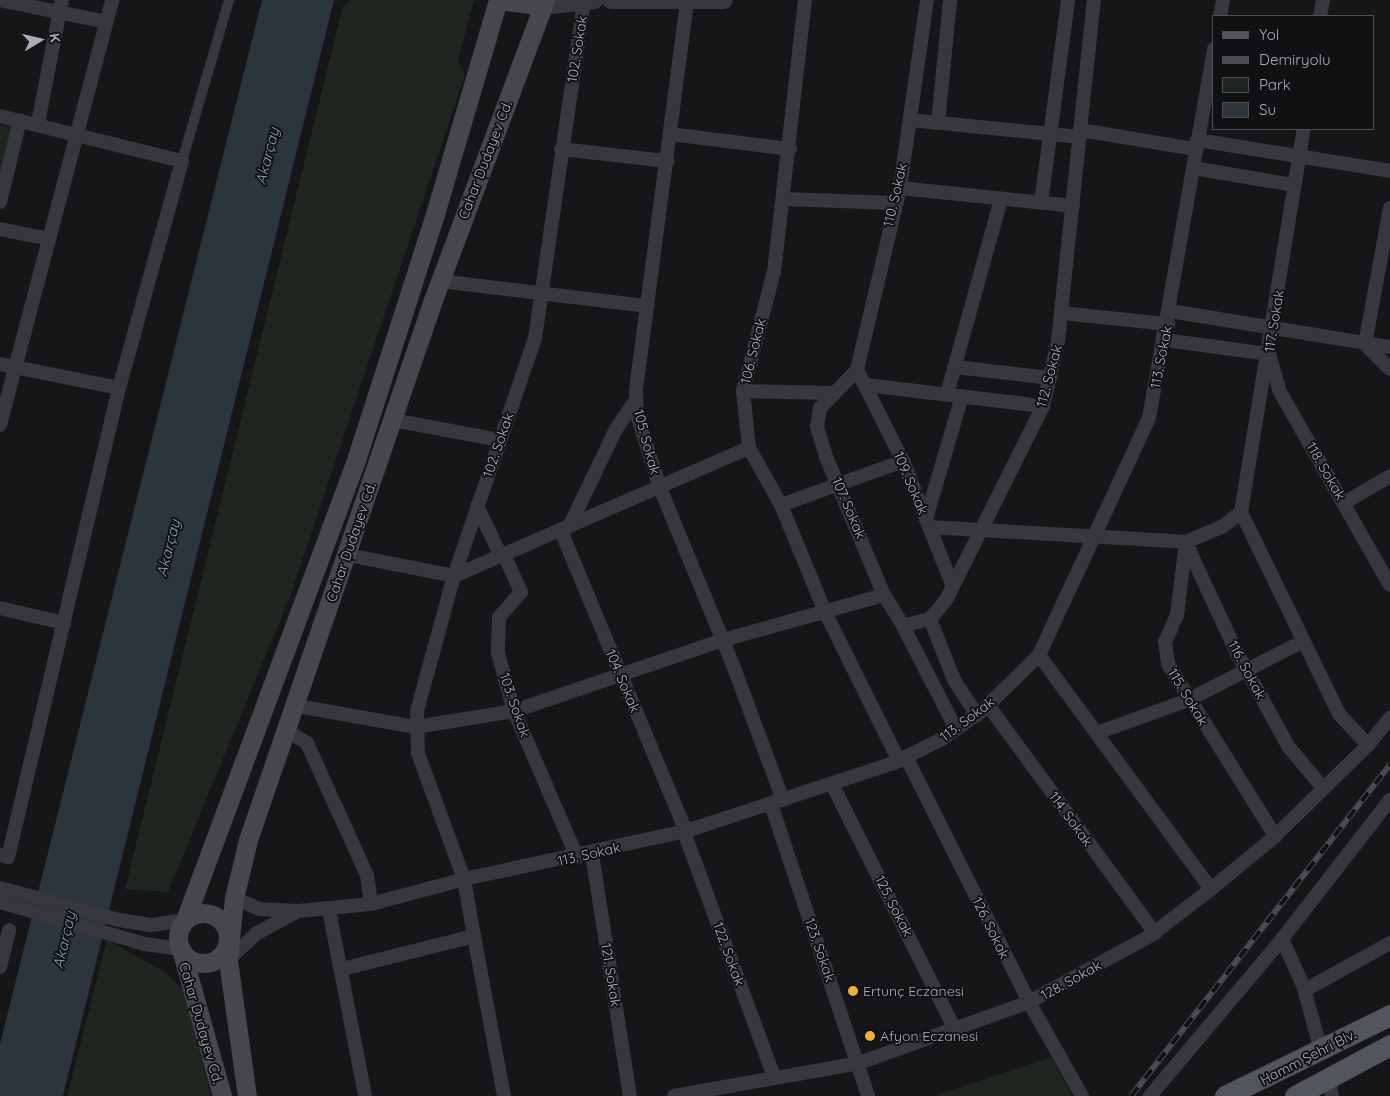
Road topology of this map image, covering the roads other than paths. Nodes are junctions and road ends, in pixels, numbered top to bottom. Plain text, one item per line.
1 (0, 0) edge
2 (112, 0) edge
3 (229, 0) edge
4 (498, 0) edge
5 (590, 0) edge
6 (611, 0) edge
7 (724, 0) edge
8 (805, 0) edge
9 (927, 0) edge
10 (950, 0) edge
11 (1068, 0) edge
12 (1094, 0) edge
13 (1223, 0) edge
14 (1323, 0) edge
15 (687, 2) junction
16 (544, 3) edge
17 (61, 6) edge
18 (1220, 15) edge
19 (1320, 15) edge
20 (106, 22) junction
21 (1212, 60) edge
22 (0, 116) edge
23 (20, 120) junction
24 (910, 120) junction
25 (38, 123) junction
26 (938, 123) junction
27 (1304, 130) edge
28 (78, 133) junction
29 (670, 134) junction
30 (1050, 134) junction
31 (1080, 134) junction
32 (1196, 144) junction
33 (790, 149) junction
34 (561, 150) junction
35 (1299, 157) junction
36 (182, 161) junction
37 (667, 161) junction
38 (1193, 168) junction
39 (1390, 171) edge
40 (1294, 184) junction
41 (900, 188) junction
42 (786, 199) junction
43 (1001, 199) junction
44 (0, 202) edge
45 (893, 203) junction
46 (1041, 203) junction
47 (1073, 206) junction
48 (1390, 208) edge
49 (0, 229) edge
50 (49, 239) junction
51 (440, 281) junction
52 (542, 296) junction
53 (647, 306) junction
54 (1061, 313) junction
55 (1169, 318) junction
56 (1274, 326) junction
57 (1165, 340) junction
58 (1365, 344) junction
59 (1390, 347) edge
60 (1269, 354) junction
61 (0, 364) edge
62 (14, 367) junction
63 (955, 367) junction
64 (1390, 368) edge
65 (857, 370) junction
66 (1050, 378) junction
67 (866, 385) junction
68 (119, 388) junction
69 (743, 391) junction
70 (831, 393) junction
71 (947, 394) junction
72 (962, 396) junction
73 (636, 399) junction
74 (1043, 406) junction
75 (393, 420) junction
76 (0, 425) edge
77 (500, 440) junction
78 (749, 448) junction
79 (903, 461) junction
80 (1390, 476) edge
81 (840, 485) junction
82 (660, 488) junction
83 (1344, 503) junction
84 (781, 505) junction
85 (477, 506) junction
86 (1241, 512) junction
87 (928, 523) junction
88 (565, 529) junction
89 (979, 530) junction
90 (1096, 540) junction
91 (1186, 542) junction
92 (348, 555) junction
93 (502, 555) junction
94 (454, 576) junction
95 (952, 584) junction
96 (1390, 585) edge
97 (884, 595) junction
98 (0, 608) edge
99 (825, 612) junction
100 (930, 619) junction
101 (64, 624) junction
102 (904, 626) junction
103 (723, 640) junction
104 (1304, 641) junction
105 (1039, 655) junction
106 (1247, 672) junction
107 (619, 674) junction
108 (1188, 700) junction
109 (292, 705) junction
110 (988, 705) junction
111 (514, 712) junction
112 (977, 715) junction
113 (1390, 718) edge
114 (416, 727) junction
115 (284, 729) junction
116 (956, 729) junction
117 (1097, 733) junction
118 (1368, 746) junction
119 (903, 759) junction
120 (832, 784) junction
121 (1323, 788) junction
122 (1390, 800) edge
123 (777, 802) junction
124 (685, 831) junction
125 (1275, 836) junction
126 (592, 854) junction
127 (0, 855) edge
128 (577, 858) junction
129 (464, 879) junction
130 (0, 888) edge
131 (1211, 889) junction
132 (234, 898) junction
133 (0, 902) edge
134 (371, 904) junction
135 (329, 910) junction
136 (298, 911) junction
137 (185, 920) junction
138 (9, 930) dead end
139 (1154, 933) junction
140 (474, 936) junction
141 (1282, 939) junction
142 (228, 940) junction
143 (1390, 943) edge
144 (181, 949) junction
145 (228, 960) junction
146 (0, 967) edge
147 (342, 969) junction
148 (1305, 990) junction
149 (1028, 1002) junction
150 (1390, 1015) edge
151 (955, 1030) junction
152 (1390, 1045) edge
153 (1320, 1051) junction
154 (859, 1063) junction
155 (774, 1077) junction
156 (1331, 1087) edge
157 (222, 1096) edge
158 (247, 1096) edge
159 (365, 1096) edge
160 (504, 1096) edge
161 (630, 1096) edge
162 (674, 1096) edge
163 (868, 1096) edge
164 (1082, 1096) edge
165 (1150, 1096) edge
166 (1225, 1096) edge
167 (1295, 1096) edge

1 - 17 street
2 - 20 street
3 - 36 street
4 - 16 main road
4 - 137 main road, Cahar Dudayev Cd.
5 - 16 street
5 - 34 street, 102. Sokak
6 - 15 street
7 - 15 street
8 - 33 street, 106. Sokak
9 - 24 street, 110. Sokak
10 - 26 street
11 - 30 street
12 - 31 street, 112. Sokak
13 - 18 street
14 - 19 street
15 - 29 street, 105. Sokak
16 - 51 main road, Cahar Dudayev Cd.
17 - 20 street
17 - 25 street
20 - 28 street
21 - 32 street, 113. Sokak
22 - 23 street
23 - 25 street
23 - 44 street
24 - 26 street
24 - 41 street, 110. Sokak
25 - 28 street
26 - 30 street
27 - 35 street, 117. Sokak
28 - 36 street
28 - 50 street
29 - 33 street
29 - 37 street, 105. Sokak
30 - 31 street
30 - 46 street
31 - 32 street
31 - 47 street, 112. Sokak
32 - 35 street
32 - 38 street, 113. Sokak
33 - 42 street, 106. Sokak
34 - 37 street
34 - 52 street, 102. Sokak
35 - 39 street
35 - 40 street, 117. Sokak
36 - 68 street
37 - 53 street, 105. Sokak
38 - 40 street
38 - 55 street, 113. Sokak
40 - 56 street, 117. Sokak
41 - 43 street
41 - 45 street, 110. Sokak
42 - 45 street
42 - 69 street, 106. Sokak
43 - 46 street
43 - 63 street
45 - 65 street, 110. Sokak
46 - 47 street
47 - 54 street, 112. Sokak
48 - 58 street
49 - 50 street
50 - 62 street
51 - 52 street
51 - 75 main road, Cahar Dudayev Cd.
52 - 53 street
52 - 77 street, 102. Sokak
53 - 73 street, 105. Sokak
54 - 55 street
54 - 66 street, 112. Sokak
55 - 56 street
55 - 57 street, 113. Sokak
56 - 58 street
56 - 60 street, 117. Sokak
57 - 60 street
57 - 90 street, 113. Sokak
58 - 59 street
58 - 64 street
60 - 83 street, 118. Sokak
60 - 86 street, 117. Sokak
61 - 62 street
62 - 68 street
62 - 76 street
63 - 66 street
63 - 71 street
65 - 67 street
65 - 70 street, 107. Sokak
66 - 74 street, 112. Sokak
67 - 71 street
67 - 79 street, 109. Sokak
68 - 101 street
69 - 70 street
69 - 78 street, 106. Sokak
70 - 81 street, 107. Sokak
71 - 72 street
72 - 74 street
72 - 87 street
73 - 82 street, 105. Sokak
73 - 88 street
74 - 89 street, 112. Sokak
75 - 77 street
75 - 92 main road, Cahar Dudayev Cd.
77 - 85 street, 102. Sokak
78 - 82 street
78 - 84 street, 106. Sokak
79 - 81 street
79 - 87 street, 109. Sokak
80 - 83 street
81 - 84 street
81 - 97 street, 107. Sokak
82 - 88 street
82 - 103 street, 105. Sokak
83 - 96 street, 118. Sokak
84 - 99 street, 106. Sokak
85 - 93 street
85 - 94 street, 102. Sokak
86 - 91 street
86 - 104 street
87 - 89 street
87 - 95 street, 109. Sokak
88 - 93 street
88 - 107 street, 104. Sokak
89 - 90 street
89 - 95 street, 112. Sokak
90 - 91 street
90 - 105 street, 113. Sokak
91 - 106 street, 116. Sokak
91 - 108 street, 115. Sokak
92 - 94 street
92 - 109 main road, Cahar Dudayev Cd.
93 - 94 street
93 - 111 street, 103. Sokak
94 - 114 street, 102. Sokak
95 - 100 street, 112. Sokak
97 - 99 street
97 - 102 street, 107. Sokak
98 - 101 street
99 - 103 street
99 - 119 street, 106. Sokak
100 - 102 street
100 - 112 street
101 - 127 street
102 - 116 street, 107. Sokak
103 - 107 street
103 - 123 street, 105. Sokak
104 - 106 street
104 - 118 street
105 - 110 street, 113. Sokak
105 - 117 street
106 - 108 street
106 - 121 street, 116. Sokak
107 - 111 street
107 - 124 street, 104. Sokak
108 - 117 street
108 - 125 street, 115. Sokak
109 - 114 street
109 - 115 main road, Cahar Dudayev Cd.
110 - 112 street, 113. Sokak
110 - 139 street, 114. Sokak
111 - 114 street
111 - 128 street, 103. Sokak
112 - 116 street, 113. Sokak
113 - 118 street, 128. Sokak
114 - 129 street, 102. Sokak
115 - 132 main road, Cahar Dudayev Cd.
115 - 134 street
116 - 119 street, 113. Sokak
117 - 131 street
118 - 121 street, 128. Sokak
119 - 120 street, 113. Sokak
119 - 149 street, 126. Sokak
120 - 123 street, 113. Sokak
120 - 151 street, 125. Sokak
121 - 125 street, 128. Sokak
122 - 141 street
123 - 124 street, 113. Sokak
123 - 154 street, 123. Sokak
124 - 126 street, 113. Sokak
124 - 155 street, 122. Sokak
125 - 131 street, 128. Sokak
126 - 128 street, 113. Sokak
126 - 161 street, 121. Sokak
128 - 129 street, 113. Sokak
129 - 134 street, 113. Sokak
129 - 140 street, 102. Sokak
130 - 137 street
131 - 139 street, 128. Sokak
132 - 136 street, 113. Sokak
132 - 142 main road, Cahar Dudayev Cd.
133 - 144 street
134 - 135 street, 113. Sokak
135 - 136 street, 113. Sokak
135 - 147 street
136 - 145 street, 113. Sokak
137 - 142 main road
137 - 144 main road
138 - 146 street
139 - 149 street, 128. Sokak
140 - 147 street
140 - 160 street, 102. Sokak
141 - 148 street
141 - 165 street
142 - 144 main road
142 - 145 main road, Cahar Dudayev Cd.
143 - 148 street
144 - 157 main road, Cahar Dudayev Cd.
145 - 158 main road, Cahar Dudayev Cd.
147 - 159 street
148 - 153 street
149 - 151 street, 128. Sokak
149 - 164 street, 126. Sokak
150 - 153 main road, Hamm Şehri Blv.
151 - 154 street, 128. Sokak
152 - 156 main road, Hamm Şehri Blv.
153 - 166 main road, Hamm Şehri Blv.
154 - 155 street, 128. Sokak
154 - 163 street, 123. Sokak
155 - 162 street, 128. Sokak
156 - 167 main road, Hamm Şehri Blv.

